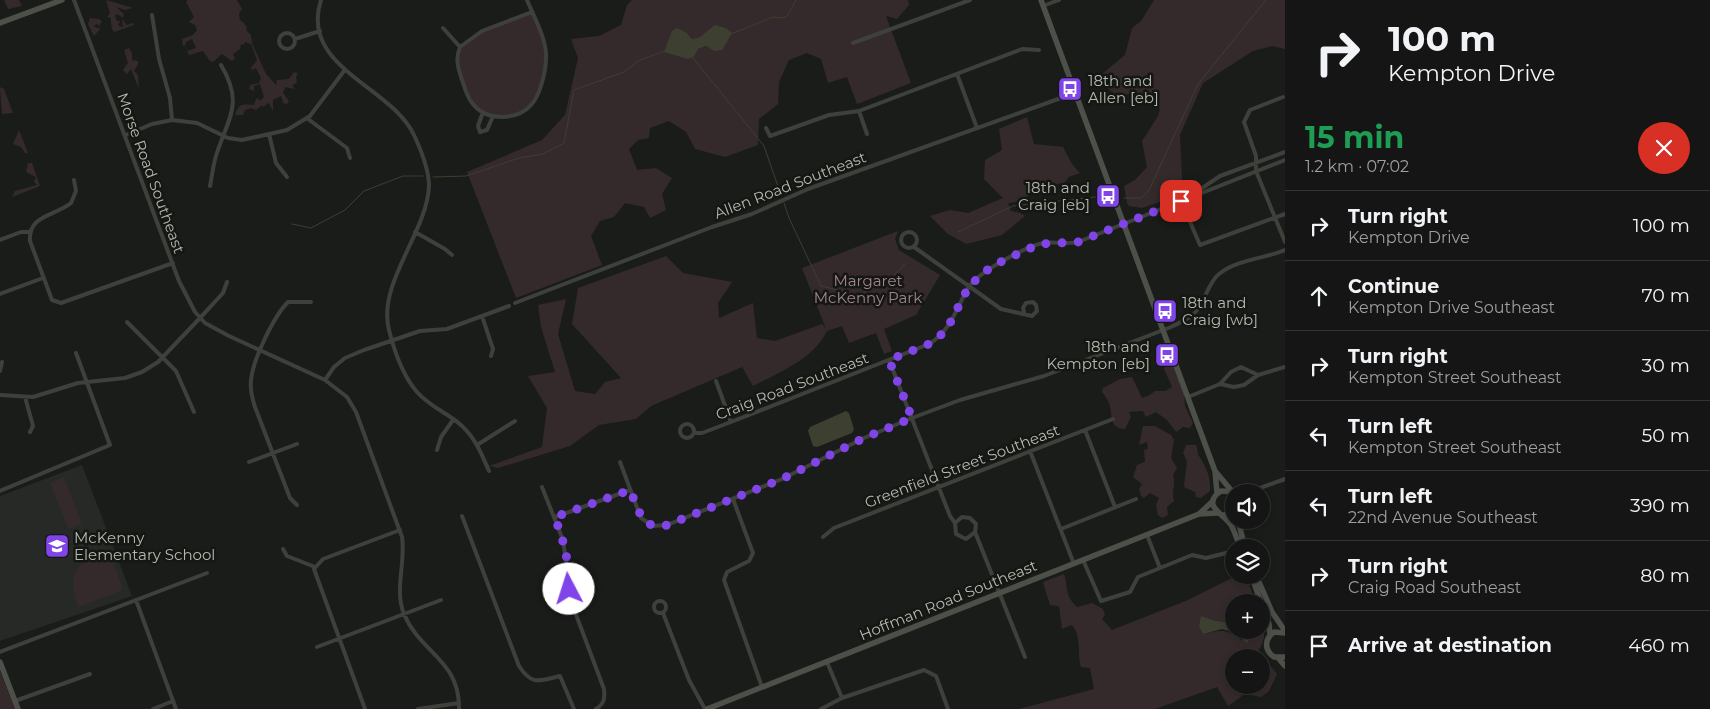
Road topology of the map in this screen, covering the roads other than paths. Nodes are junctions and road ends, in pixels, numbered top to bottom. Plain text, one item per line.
1 (62, 0) edge
2 (74, 0) edge
3 (321, 0) edge
4 (527, 0) edge
5 (970, 0) edge
6 (1058, 0) edge
7 (1042, 3) edge
8 (532, 12) junction
9 (152, 15) dead end
10 (0, 23) edge
11 (443, 28) dead end
12 (320, 31) junction
13 (295, 39) junction
14 (853, 43) dead end
15 (460, 47) junction
16 (1039, 50) dead end
17 (221, 65) dead end
18 (344, 70) junction
19 (958, 74) junction
20 (1075, 93) junction
21 (1284, 97) dead end
22 (858, 111) junction
23 (482, 112) junction
24 (493, 116) junction
25 (308, 119) junction
26 (172, 120) junction
27 (766, 128) dead end
28 (977, 128) junction
29 (269, 134) junction
30 (867, 134) dead end
31 (126, 135) junction
32 (224, 136) junction
33 (1285, 152) edge
34 (350, 158) dead end
35 (1285, 160) edge
36 (1257, 163) junction
37 (1256, 171) junction
38 (287, 177) dead end
39 (74, 180) dead end
40 (210, 186) dead end
41 (1187, 198) junction
42 (1181, 201) junction
43 (1285, 214) edge
44 (1274, 218) junction
45 (1124, 224) junction
46 (30, 232) junction
47 (415, 232) junction
48 (0, 240) edge
49 (1285, 242) edge
50 (914, 247) junction
51 (1285, 250) edge
52 (452, 256) dead end
53 (173, 263) junction
54 (43, 278) junction
55 (227, 282) dead end
56 (969, 286) junction
57 (0, 294) edge
58 (311, 302) dead end
59 (515, 304) dead end
60 (509, 306) dead end
61 (1024, 312) dead end
62 (482, 316) junction
63 (200, 318) junction
64 (128, 322) dead end
65 (1163, 329) junction
66 (392, 340) junction
67 (261, 350) junction
68 (76, 353) dead end
69 (164, 356) junction
70 (491, 356) dead end
71 (889, 360) junction
72 (2, 362) dead end
73 (1285, 367) edge
74 (0, 371) edge
75 (1258, 375) junction
76 (325, 380) junction
77 (716, 381) dead end
78 (86, 382) junction
79 (1220, 384) junction
80 (0, 395) edge
81 (25, 397) junction
82 (1188, 397) junction
83 (194, 412) dead end
84 (912, 418) junction
85 (1112, 419) dead end
86 (453, 420) junction
87 (515, 421) dead end
88 (731, 422) junction
89 (1085, 430) junction
90 (30, 432) dead end
91 (694, 433) dead end
92 (297, 444) dead end
93 (477, 445) junction
94 (437, 450) dead end
95 (1030, 452) junction
96 (273, 454) junction
97 (249, 462) dead end
98 (620, 462) dead end
99 (489, 471) dead end
100 (1215, 471) junction
101 (1285, 479) edge
102 (1226, 484) edge
103 (1270, 485) edge
104 (542, 487) dead end
105 (939, 488) junction
106 (630, 490) junction
107 (1225, 490) edge
108 (0, 491) edge
109 (1217, 493) junction
110 (733, 499) junction
111 (1136, 499) dead end
112 (1213, 501) junction
113 (297, 505) dead end
114 (1115, 507) junction
115 (1200, 514) junction
116 (1220, 514) junction
117 (1225, 514) edge
118 (462, 516) dead end
119 (555, 517) junction
120 (955, 523) junction
121 (1061, 529) junction
122 (400, 530) junction
123 (975, 532) junction
124 (1147, 535) junction
125 (824, 537) dead end
126 (1237, 539) edge
127 (283, 549) dead end
128 (1225, 553) edge
129 (1083, 560) junction
130 (1074, 564) junction
131 (315, 566) junction
132 (1160, 568) junction
133 (207, 573) dead end
134 (1260, 584) edge
135 (1000, 592) junction
136 (136, 600) junction
137 (441, 600) dead end
138 (404, 613) junction
139 (663, 614) dead end
140 (1285, 632) edge
141 (1270, 635) edge
142 (338, 639) junction
143 (1268, 639) edge
144 (317, 647) dead end
145 (0, 652) edge
146 (1025, 657) dead end
147 (1282, 658) edge
148 (0, 662) edge
149 (827, 662) junction
150 (1285, 666) edge
151 (90, 674) dead end
152 (762, 687) junction
153 (842, 698) junction
154 (15, 701) junction
155 (174, 702) junction
156 (459, 703) junction
157 (18, 709) edge
158 (153, 709) edge
159 (176, 709) edge
160 (365, 709) edge
161 (418, 709) edge
162 (459, 709) edge
163 (574, 709) edge
164 (596, 709) edge
165 (706, 709) edge
166 (821, 709) edge
167 (948, 709) edge

1 - 10 street
2 - 31 street, Morse Road Southeast
3 - 12 street
4 - 8 street
5 - 14 street
6 - 7 street
7 - 20 street
8 - 15 street
8 - 24 street
9 - 26 street
11 - 15 street
12 - 13 street
12 - 18 street
13 - 13 street
15 - 23 street
16 - 19 street
17 - 32 street
18 - 25 street
18 - 47 street
19 - 22 street
19 - 28 street
20 - 28 street, Allen Road Southeast
20 - 45 street
21 - 36 street
22 - 27 street
22 - 30 street
23 - 24 street
23 - 24 street
25 - 29 street
25 - 34 street
26 - 31 street
26 - 32 street
28 - 59 street, Allen Road Southeast
29 - 32 street
29 - 38 street
31 - 53 street, Morse Road Southeast
32 - 40 street
33 - 36 street
35 - 37 street, Craig Road Southeast
36 - 37 street
36 - 41 street
37 - 41 street, Craig Road Southeast
37 - 44 street
39 - 46 street
41 - 42 street, Craig Road Southeast
42 - 44 street
42 - 45 street, Craig Road Southeast
43 - 44 street
44 - 49 street
45 - 56 street, Craig Road Southeast
45 - 65 street
46 - 48 street
46 - 54 street
47 - 52 street
47 - 66 street
50 - 50 street
50 - 56 street
51 - 65 street
53 - 54 street, Morse Road Southeast
53 - 63 street
54 - 57 street
55 - 63 street
56 - 61 street
56 - 71 street, Craig Road Southeast
58 - 67 street
60 - 62 street
62 - 66 street
62 - 70 street
63 - 67 street
63 - 69 street
64 - 69 street
65 - 82 street
65 - 84 street
66 - 76 street
66 - 86 street
67 - 76 street
67 - 96 street
68 - 78 street
69 - 78 street
69 - 83 street
71 - 84 street
71 - 88 street, Craig Road Southeast
72 - 74 street
73 - 75 street
75 - 79 street
75 - 79 street
76 - 122 street
77 - 88 street
78 - 81 street
78 - 108 street
79 - 82 street
80 - 81 street
81 - 90 street
82 - 100 street
84 - 105 street
84 - 110 street
85 - 89 street, Greenfield Street Southeast
86 - 93 street
86 - 94 street
87 - 93 street
88 - 91 street, Craig Road Southeast
89 - 95 street, Greenfield Street Southeast
89 - 114 street
92 - 96 street
93 - 99 street
95 - 105 street, Greenfield Street Southeast
95 - 121 street
96 - 97 street
96 - 113 street
98 - 106 street
100 - 102 street
100 - 109 street
101 - 103 street
104 - 119 street
105 - 120 street
105 - 125 street, Greenfield Street Southeast
106 - 110 street
106 - 119 street
107 - 109 street
109 - 112 street, Hoffman Road Southeast
110 - 152 street
111 - 114 street
112 - 115 street, Hoffman Road Southeast
112 - 116 street
114 - 121 street
115 - 116 street, Hoffman Road Southeast
115 - 124 street, Hoffman Road Southeast
116 - 117 street, Hoffman Road Southeast
116 - 126 street
118 - 163 street
119 - 164 street
120 - 123 street
120 - 123 street
121 - 130 street
122 - 131 street
122 - 138 street
123 - 135 street
124 - 129 street, Hoffman Road Southeast
124 - 132 street
127 - 131 street
128 - 132 street
129 - 130 street, Hoffman Road Southeast
129 - 132 street
130 - 135 street, Hoffman Road Southeast
131 - 142 street
133 - 136 street
134 - 140 street
135 - 146 street
135 - 149 street, Hoffman Road Southeast
136 - 145 street
136 - 155 street
137 - 138 street
138 - 142 street
138 - 156 street
139 - 165 street
140 - 141 street
142 - 144 street
142 - 160 street
143 - 147 street
147 - 150 street
148 - 154 street
149 - 152 street, Hoffman Road Southeast
149 - 153 street
151 - 154 street
152 - 165 street, Hoffman Road Southeast
153 - 166 street
153 - 167 street
154 - 157 street
155 - 158 street
155 - 159 street
156 - 161 street
156 - 162 street

